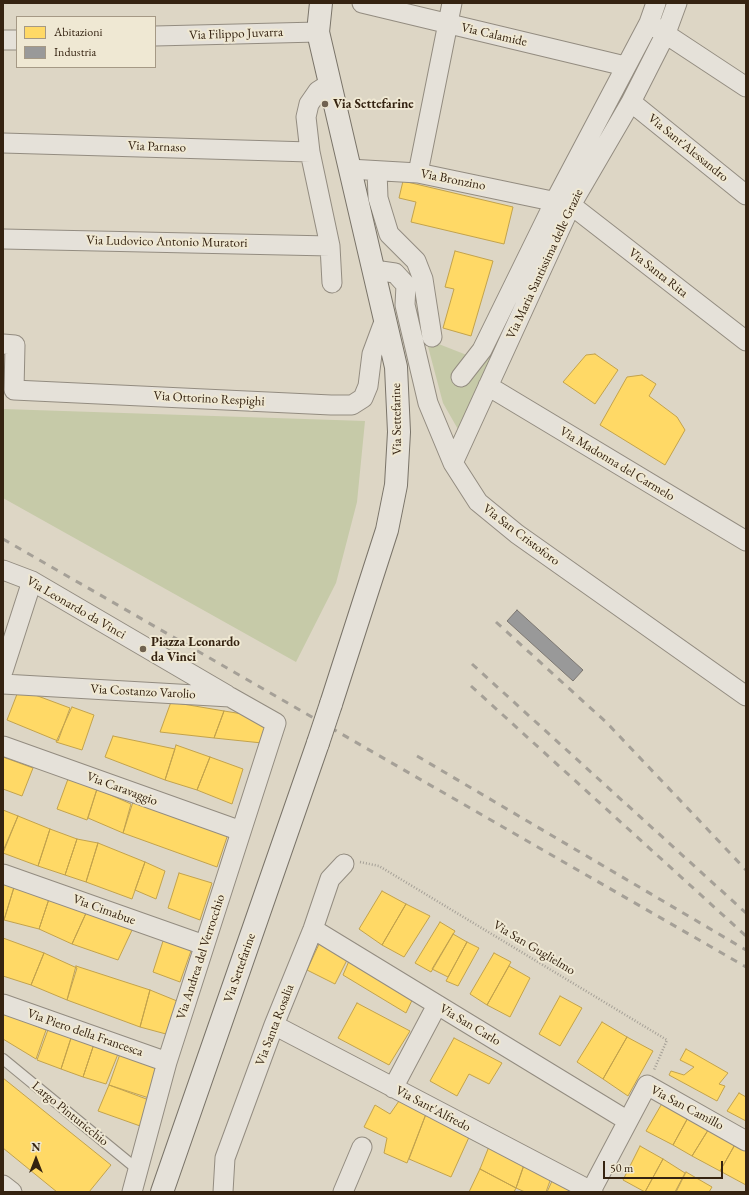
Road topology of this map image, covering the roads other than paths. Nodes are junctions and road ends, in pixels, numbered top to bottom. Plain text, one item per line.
1 (321, 3) edge
2 (362, 3) edge
3 (452, 3) edge
4 (656, 3) edge
5 (677, 3) edge
6 (649, 23) junction
7 (448, 24) junction
8 (318, 32) junction
9 (666, 34) junction
10 (156, 36) edge
11 (3, 40) edge
12 (16, 40) edge
13 (626, 66) junction
14 (329, 84) junction
15 (746, 87) edge
16 (631, 102) junction
17 (3, 143) edge
18 (310, 152) junction
19 (349, 170) junction
20 (377, 171) junction
21 (418, 173) junction
22 (746, 195) edge
23 (563, 203) junction
24 (3, 239) edge
25 (330, 246) junction
26 (374, 270) junction
27 (332, 283) dead end
28 (385, 318) junction
29 (432, 337) dead end
30 (746, 341) edge
31 (9, 344) edge
32 (461, 377) dead end
33 (488, 386) junction
34 (453, 463) junction
35 (746, 541) edge
36 (3, 570) edge
37 (32, 581) junction
38 (9, 631) edge
39 (3, 671) edge
40 (3, 684) edge
41 (746, 696) edge
42 (230, 697) junction
43 (276, 723) joint
44 (3, 746) edge
45 (241, 832) junction
46 (344, 864) road end
47 (3, 874) edge
48 (313, 929) junction
49 (204, 945) junction
50 (3, 1004) edge
51 (437, 1004) junction
52 (274, 1025) junction
53 (3, 1059) edge
54 (167, 1062) junction
55 (393, 1088) junction
56 (628, 1121) junction
57 (746, 1141) edge
58 (362, 1147) dead end
59 (137, 1169) junction
60 (3, 1185) edge
61 (592, 1191) edge
62 (12, 1192) edge
63 (132, 1192) edge
64 (162, 1192) edge
65 (223, 1192) edge
66 (343, 1192) edge

1 - 8 street, Via Settefarine
2 - 7 street, Via Calamide
3 - 7 street
4 - 6 street, Via Maria Santissima delle Grazie
5 - 9 street, Via Maria Santissima delle Grazie
6 - 9 street
6 - 13 street, Via Maria Santissima delle Grazie
7 - 13 street, Via Calamide
7 - 21 street
8 - 10 street, Via Filippo Juvarra
8 - 14 street, Via Settefarine
9 - 15 street
9 - 16 street, Via Maria Santissima delle Grazie
11 - 12 street
13 - 23 street, Via Maria Santissima delle Grazie
14 - 18 street
14 - 19 street, Via Settefarine
16 - 22 street, Via Sant'Alessandro
16 - 23 street, Via Maria Santissima delle Grazie
17 - 18 street, Via Parnaso
18 - 25 street
19 - 20 street, Via Bronzino
19 - 26 street, Via Settefarine
20 - 21 street, Via Bronzino
20 - 29 street
21 - 23 street, Via Bronzino
23 - 30 street, Via Santa Rita
23 - 32 street
23 - 33 street, Via Maria Santissima delle Grazie
24 - 25 street, Via Ludovico Antonio Muratori
25 - 27 street
26 - 28 street, Via Settefarine
26 - 34 street, Via San Cristoforo
28 - 31 street, Via Ottorino Respighi
28 - 64 street, Via Settefarine, bridge
33 - 34 street, Via Maria Santissima delle Grazie
33 - 35 street, Via Madonna del Carmelo
34 - 41 street, Via San Cristoforo
36 - 37 street, Via Leonardo da Vinci
37 - 38 street
37 - 42 street, Via Leonardo da Vinci
38 - 39 street
40 - 42 street, Via Costanzo Varolio
42 - 43 street, Via Costanzo Varolio
43 - 45 street, Via Andrea del Verrocchio
44 - 45 street, Via Caravaggio
45 - 49 street, Via Andrea del Verrocchio
46 - 48 street, Via Santa Rosalia
47 - 49 street, Via Cimabue
48 - 51 street, Via San Carlo
48 - 52 street, Via Santa Rosalia
49 - 54 street, Via Andrea del Verrocchio
50 - 54 street, Via Piero della Francesca
51 - 55 street
51 - 56 street, Via San Carlo
52 - 55 street, Via Sant'Alfredo
52 - 65 street, Via Santa Rosalia
53 - 59 lane, Largo Pinturicchio
54 - 59 street, Via Andrea del Verrocchio
55 - 61 street, Via Sant'Alfredo
56 - 57 street, Via San Camillo
56 - 61 street, Via San Camillo
58 - 66 street
59 - 63 street, Via Andrea del Verrocchio
60 - 62 street

